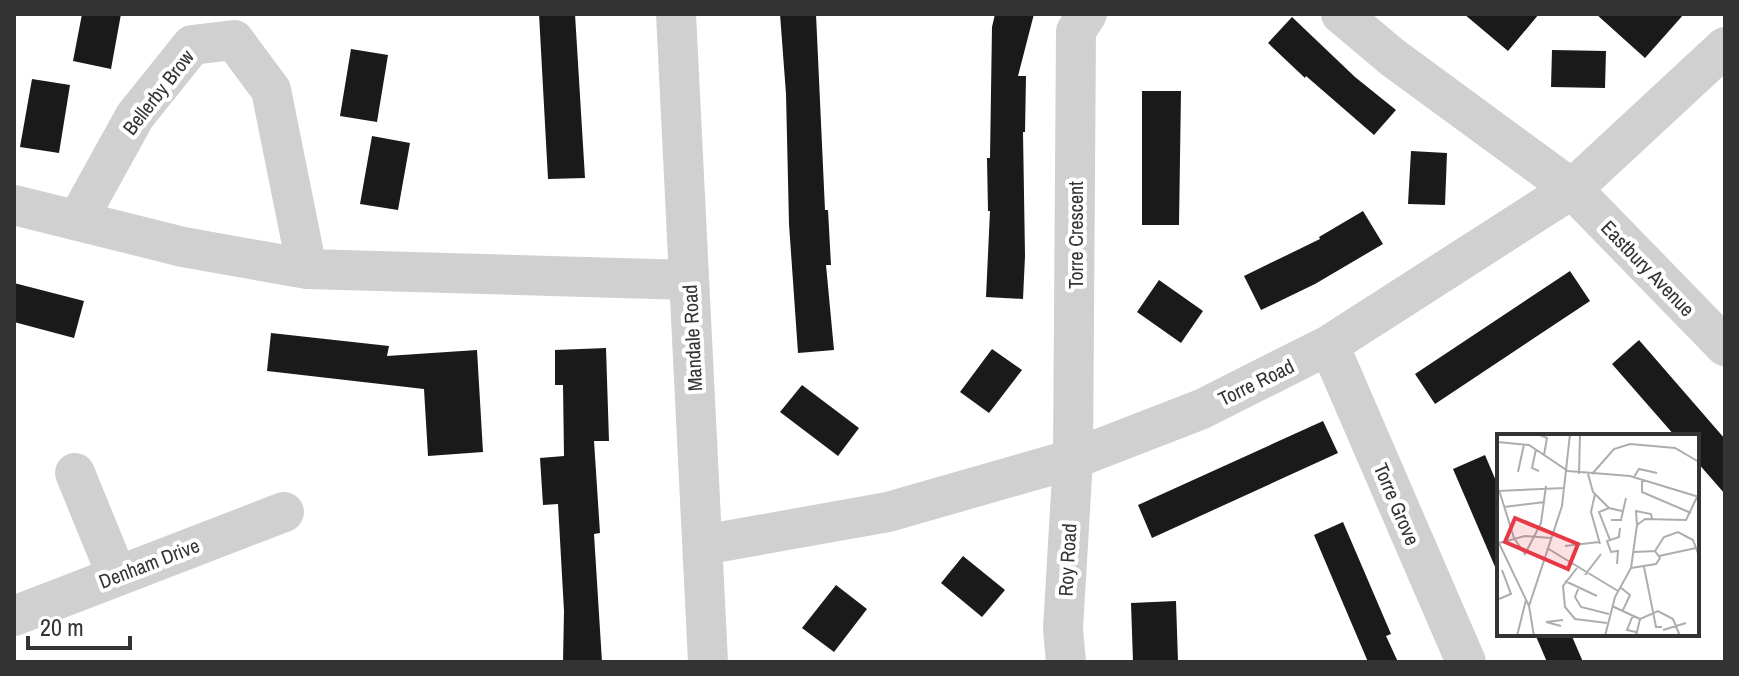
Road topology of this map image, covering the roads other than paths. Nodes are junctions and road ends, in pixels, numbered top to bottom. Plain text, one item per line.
1 (676, 14) edge
2 (1087, 14) edge
3 (1341, 14) edge
4 (1725, 47) edge
5 (1572, 189) junction
6 (14, 205) edge
7 (77, 221) junction
8 (307, 269) junction
9 (689, 280) junction
10 (1329, 345) junction
11 (1725, 346) edge
12 (1073, 459) junction
13 (75, 473) dead end
14 (284, 512) dead end
15 (703, 545) junction
16 (117, 576) junction
17 (14, 616) edge
18 (708, 662) edge
19 (1066, 662) edge
20 (1466, 662) edge

1 - 9 street, Mandale Road
2 - 12 street, Torre Crescent
3 - 5 street
4 - 5 street, Torre Road
5 - 10 street, Torre Road
5 - 11 street, Eastbury Avenue
6 - 7 street
7 - 8 street
7 - 8 street, Bellerby Brow
8 - 9 street
9 - 15 street, Mandale Road
10 - 12 street, Torre Road
10 - 20 street, Torre Grove
12 - 15 street, Torre Road
12 - 19 street, Roy Road
13 - 16 street
14 - 16 street, Denham Drive
15 - 18 street, Mandale Road
16 - 17 street, Denham Drive

